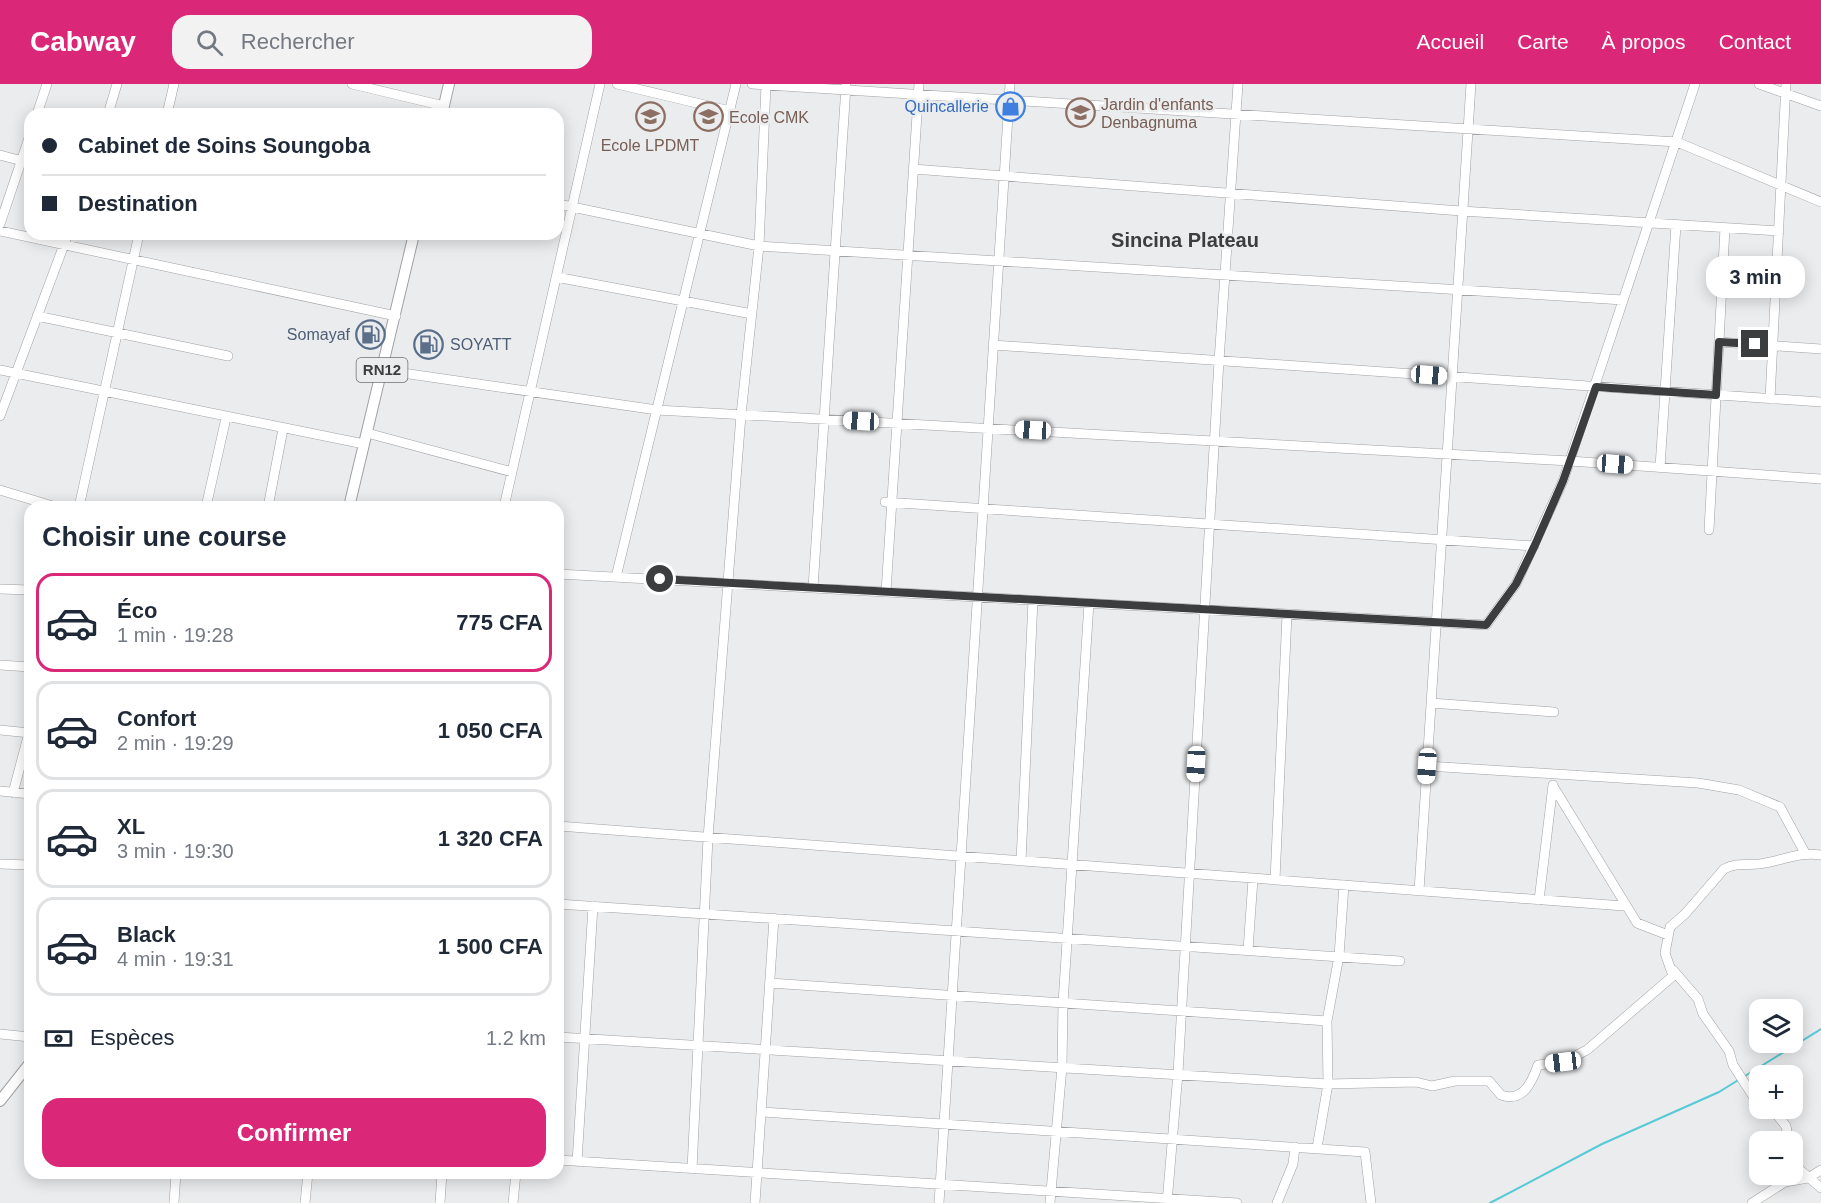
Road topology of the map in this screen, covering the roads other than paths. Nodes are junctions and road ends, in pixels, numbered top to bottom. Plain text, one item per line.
1 (47, 84) edge
2 (117, 84) edge
3 (174, 84) edge
4 (352, 84) edge
5 (449, 84) edge
6 (600, 84) edge
7 (617, 84) edge
8 (736, 84) edge
9 (752, 84) edge
10 (919, 84) edge
11 (1010, 84) edge
12 (1239, 84) edge
13 (1471, 84) edge
14 (1695, 84) edge
15 (1759, 84) edge
16 (1786, 84) edge
17 (766, 85) edge
18 (846, 87) edge
19 (918, 94) junction
20 (1786, 94) junction
21 (1009, 100) junction
22 (1821, 106) edge
23 (39, 108) edge
24 (110, 108) edge
25 (168, 108) edge
26 (436, 108) edge
27 (443, 108) edge
28 (730, 111) junction
29 (1237, 114) junction
30 (1468, 128) junction
31 (1677, 142) junction
32 (0, 156) edge
33 (24, 162) edge
34 (24, 167) edge
35 (914, 169) junction
36 (1004, 177) junction
37 (1781, 185) junction
38 (1233, 195) junction
39 (1821, 202) edge
40 (564, 205) edge
41 (572, 207) junction
42 (1461, 211) junction
43 (1647, 223) junction
44 (0, 224) edge
45 (1676, 225) junction
46 (1725, 228) junction
47 (0, 231) edge
48 (1779, 231) junction
49 (700, 234) junction
50 (24, 237) edge
51 (38, 240) edge
52 (66, 240) edge
53 (138, 240) edge
54 (413, 240) edge
55 (63, 246) junction
56 (759, 246) junction
57 (835, 251) junction
58 (908, 255) junction
59 (133, 261) junction
60 (998, 261) junction
61 (1226, 275) junction
62 (556, 277) junction
63 (1458, 290) junction
64 (1623, 300) junction
65 (683, 301) junction
66 (752, 314) junction
67 (37, 316) junction
68 (396, 316) junction
69 (117, 333) junction
70 (1719, 342) junction
71 (993, 345) junction
72 (1773, 345) junction
73 (1821, 349) edge
74 (228, 356) dead end
75 (1219, 361) junction
76 (0, 370) edge
77 (382, 370) junction
78 (16, 374) junction
79 (1452, 377) junction
80 (1596, 387) junction
81 (530, 392) junction
82 (1665, 392) junction
83 (104, 393) junction
84 (1716, 395) junction
85 (1770, 399) junction
86 (1821, 402) edge
87 (657, 410) junction
88 (741, 415) junction
89 (0, 416) edge
90 (226, 418) junction
91 (824, 419) junction
92 (897, 423) junction
93 (987, 428) junction
94 (283, 429) junction
95 (365, 439) junction
96 (1215, 440) junction
97 (1448, 454) junction
98 (1570, 461) junction
99 (1659, 467) junction
100 (1712, 471) junction
101 (512, 472) junction
102 (1821, 479) edge
103 (0, 490) edge
104 (36, 501) edge
105 (80, 501) edge
106 (207, 501) edge
107 (272, 501) edge
108 (350, 501) edge
109 (505, 501) edge
110 (889, 502) junction
111 (982, 509) junction
112 (1210, 525) junction
113 (1709, 530) dead end
114 (1442, 540) junction
115 (1534, 546) junction
116 (564, 574) edge
117 (616, 577) junction
118 (728, 583) junction
119 (813, 588) junction
120 (0, 589) edge
121 (24, 590) edge
122 (886, 592) junction
123 (976, 597) junction
124 (1033, 600) junction
125 (1089, 603) junction
126 (1204, 610) junction
127 (1287, 614) junction
128 (1437, 622) junction
129 (0, 665) edge
130 (24, 667) edge
131 (1431, 703) junction
132 (1554, 712) dead end
133 (0, 730) edge
134 (24, 731) edge
135 (24, 754) edge
136 (1427, 766) junction
137 (1555, 774) junction
138 (1553, 786) junction
139 (0, 791) edge
140 (14, 793) junction
141 (24, 794) edge
142 (564, 826) edge
143 (708, 838) junction
144 (1805, 853) junction
145 (1821, 855) edge
146 (960, 856) junction
147 (1021, 861) junction
148 (0, 864) edge
149 (1073, 865) junction
150 (24, 866) edge
151 (1190, 874) junction
152 (1253, 879) junction
153 (1275, 880) junction
154 (1344, 885) junction
155 (1419, 891) junction
156 (1539, 900) junction
157 (564, 904) edge
158 (593, 906) junction
159 (1624, 906) junction
160 (705, 914) junction
161 (774, 918) junction
162 (956, 931) junction
163 (1668, 935) junction
164 (1068, 938) junction
165 (1186, 946) junction
166 (1248, 950) junction
167 (1339, 956) junction
168 (1400, 961) dead end
169 (1673, 970) junction
170 (770, 983) junction
171 (952, 996) junction
172 (1064, 1003) junction
173 (1182, 1010) junction
174 (1327, 1021) junction
175 (0, 1034) edge
176 (24, 1036) edge
177 (564, 1037) edge
178 (585, 1038) junction
179 (698, 1045) junction
180 (765, 1049) junction
181 (948, 1060) junction
182 (1062, 1067) junction
183 (24, 1071) edge
184 (1178, 1073) junction
185 (1328, 1084) junction
186 (1749, 1089) edge
187 (0, 1101) edge
188 (762, 1112) junction
189 (944, 1124) junction
190 (1054, 1131) junction
191 (1172, 1139) junction
192 (1295, 1147) junction
193 (1317, 1149) junction
194 (564, 1161) edge
195 (577, 1162) junction
196 (692, 1169) junction
197 (1821, 1170) edge
198 (1803, 1172) edge
199 (757, 1173) junction
200 (1808, 1178) junction
201 (176, 1179) edge
202 (307, 1179) edge
203 (442, 1179) edge
204 (515, 1179) edge
205 (940, 1186) junction
206 (1821, 1188) edge
207 (1050, 1192) junction
208 (1167, 1201) edge
209 (174, 1203) edge
210 (305, 1203) edge
211 (440, 1203) edge
212 (513, 1203) edge
213 (755, 1203) edge
214 (939, 1203) edge
215 (1050, 1203) edge
216 (1237, 1203) edge
217 (1277, 1203) edge
218 (1371, 1203) edge
219 (1752, 1203) edge

1 - 23 street
2 - 24 street
3 - 25 street
4 - 26 street
5 - 27 main road
6 - 41 street
7 - 28 street
8 - 28 street
9 - 17 street
10 - 19 street
11 - 21 street
12 - 29 street
13 - 30 street
14 - 31 street
15 - 20 street
16 - 20 street
17 - 18 street
17 - 56 street
18 - 19 street
18 - 57 street
19 - 21 street
19 - 35 street
20 - 22 street
20 - 37 street
21 - 29 street
21 - 36 street
28 - 49 street
29 - 30 street
29 - 38 street
30 - 31 street
30 - 42 street
31 - 37 street
31 - 43 street
32 - 33 street
34 - 44 street
35 - 36 street
35 - 58 street
36 - 38 street
36 - 60 street
37 - 39 street
37 - 48 street
38 - 42 street
38 - 61 street
40 - 41 street
41 - 49 street
41 - 62 street
42 - 43 street
42 - 63 street
43 - 45 street
43 - 64 street
45 - 46 street
45 - 82 street
46 - 48 street
46 - 70 street
47 - 50 street
48 - 72 street
49 - 56 street
49 - 65 street
51 - 55 street
52 - 55 street
53 - 59 street
54 - 68 main road, RN12
55 - 59 street
55 - 67 street
56 - 57 street
56 - 66 street
57 - 58 street
57 - 91 street
58 - 60 street
58 - 92 street
59 - 68 street
59 - 69 street
60 - 61 street
60 - 71 street
61 - 63 street
61 - 75 street
62 - 65 street
62 - 81 street
63 - 64 street
63 - 79 street
64 - 80 street
65 - 66 street
65 - 87 street
66 - 88 street
67 - 69 street
67 - 78 street
68 - 77 main road, RN12
69 - 74 street
69 - 83 street
70 - 72 street
70 - 84 street
71 - 75 street
71 - 93 street
72 - 73 street
72 - 85 street
75 - 79 street
75 - 96 street
76 - 78 street
77 - 81 street
77 - 95 main road, RN12
78 - 83 street
78 - 89 street
79 - 80 street
79 - 97 street
80 - 82 street
80 - 98 street
81 - 87 street
81 - 101 street
82 - 84 street
82 - 99 street
83 - 90 street
83 - 105 street
84 - 85 street
84 - 100 street
85 - 86 street
87 - 88 street
87 - 117 street
88 - 91 street
88 - 118 street
90 - 94 street
90 - 106 street
91 - 92 street
91 - 119 street
92 - 93 street
92 - 110 street
93 - 96 street
93 - 111 street
94 - 95 street
94 - 107 street
95 - 101 street
95 - 108 main road, RN12
96 - 97 street
96 - 112 street
97 - 98 street
97 - 114 street
98 - 99 street
98 - 115 street
99 - 100 street
100 - 102 street
100 - 113 street
101 - 109 street
103 - 104 street
110 - 111 street
110 - 122 street
111 - 112 street
111 - 123 street
112 - 114 street
112 - 126 street
114 - 115 street
114 - 128 street
115 - 128 street
116 - 117 street
117 - 118 street
118 - 119 street
118 - 143 street
119 - 122 street
120 - 121 street
122 - 123 street
123 - 124 street
123 - 146 street
124 - 125 street
124 - 147 street
125 - 126 street
125 - 149 street
126 - 127 street
126 - 151 street
127 - 128 street
127 - 153 street
128 - 131 street
129 - 130 street
131 - 132 street
131 - 136 street
133 - 134 street
135 - 140 street
136 - 137 street
136 - 155 street
137 - 138 street
137 - 144 street
138 - 156 street
138 - 159 street
139 - 140 street
140 - 141 street
142 - 143 street
143 - 146 street
143 - 160 street
144 - 145 street
144 - 163 street
146 - 147 street
146 - 162 street
147 - 149 street
148 - 150 street
149 - 151 street
149 - 164 street
151 - 152 street
151 - 165 street
152 - 153 street
152 - 166 street
153 - 154 street
154 - 155 street
154 - 167 street
155 - 156 street
156 - 159 street
157 - 158 street
158 - 160 street
158 - 178 street
159 - 163 street
160 - 161 street
160 - 179 street
161 - 162 street
161 - 170 street
162 - 164 street
162 - 171 street
163 - 169 street
164 - 165 street
164 - 172 street
165 - 166 street
165 - 173 street
166 - 167 street
167 - 168 street
167 - 174 street
169 - 185 street
169 - 186 street
170 - 171 street
170 - 180 street
171 - 172 street
171 - 181 street
172 - 173 street
172 - 182 street
173 - 174 street
173 - 184 street
174 - 185 street
175 - 176 street
177 - 178 street
178 - 179 street
178 - 195 street
179 - 180 street
179 - 196 street
180 - 181 street
180 - 188 street
181 - 182 street
181 - 189 street
182 - 184 street
182 - 190 street
183 - 187 main road
184 - 185 street
184 - 191 street
185 - 193 street
188 - 189 street
188 - 199 street
189 - 190 street
189 - 205 street
190 - 191 street
190 - 207 street
191 - 192 street
191 - 208 street
192 - 193 street
192 - 217 street
193 - 218 street
194 - 195 street
195 - 196 street
196 - 199 street
197 - 200 street
198 - 200 street
199 - 205 street
199 - 213 street
200 - 206 street
200 - 219 street
201 - 209 street
202 - 210 street
203 - 211 street
204 - 212 street
205 - 207 street
205 - 214 street
207 - 208 street
207 - 215 street
208 - 216 street

